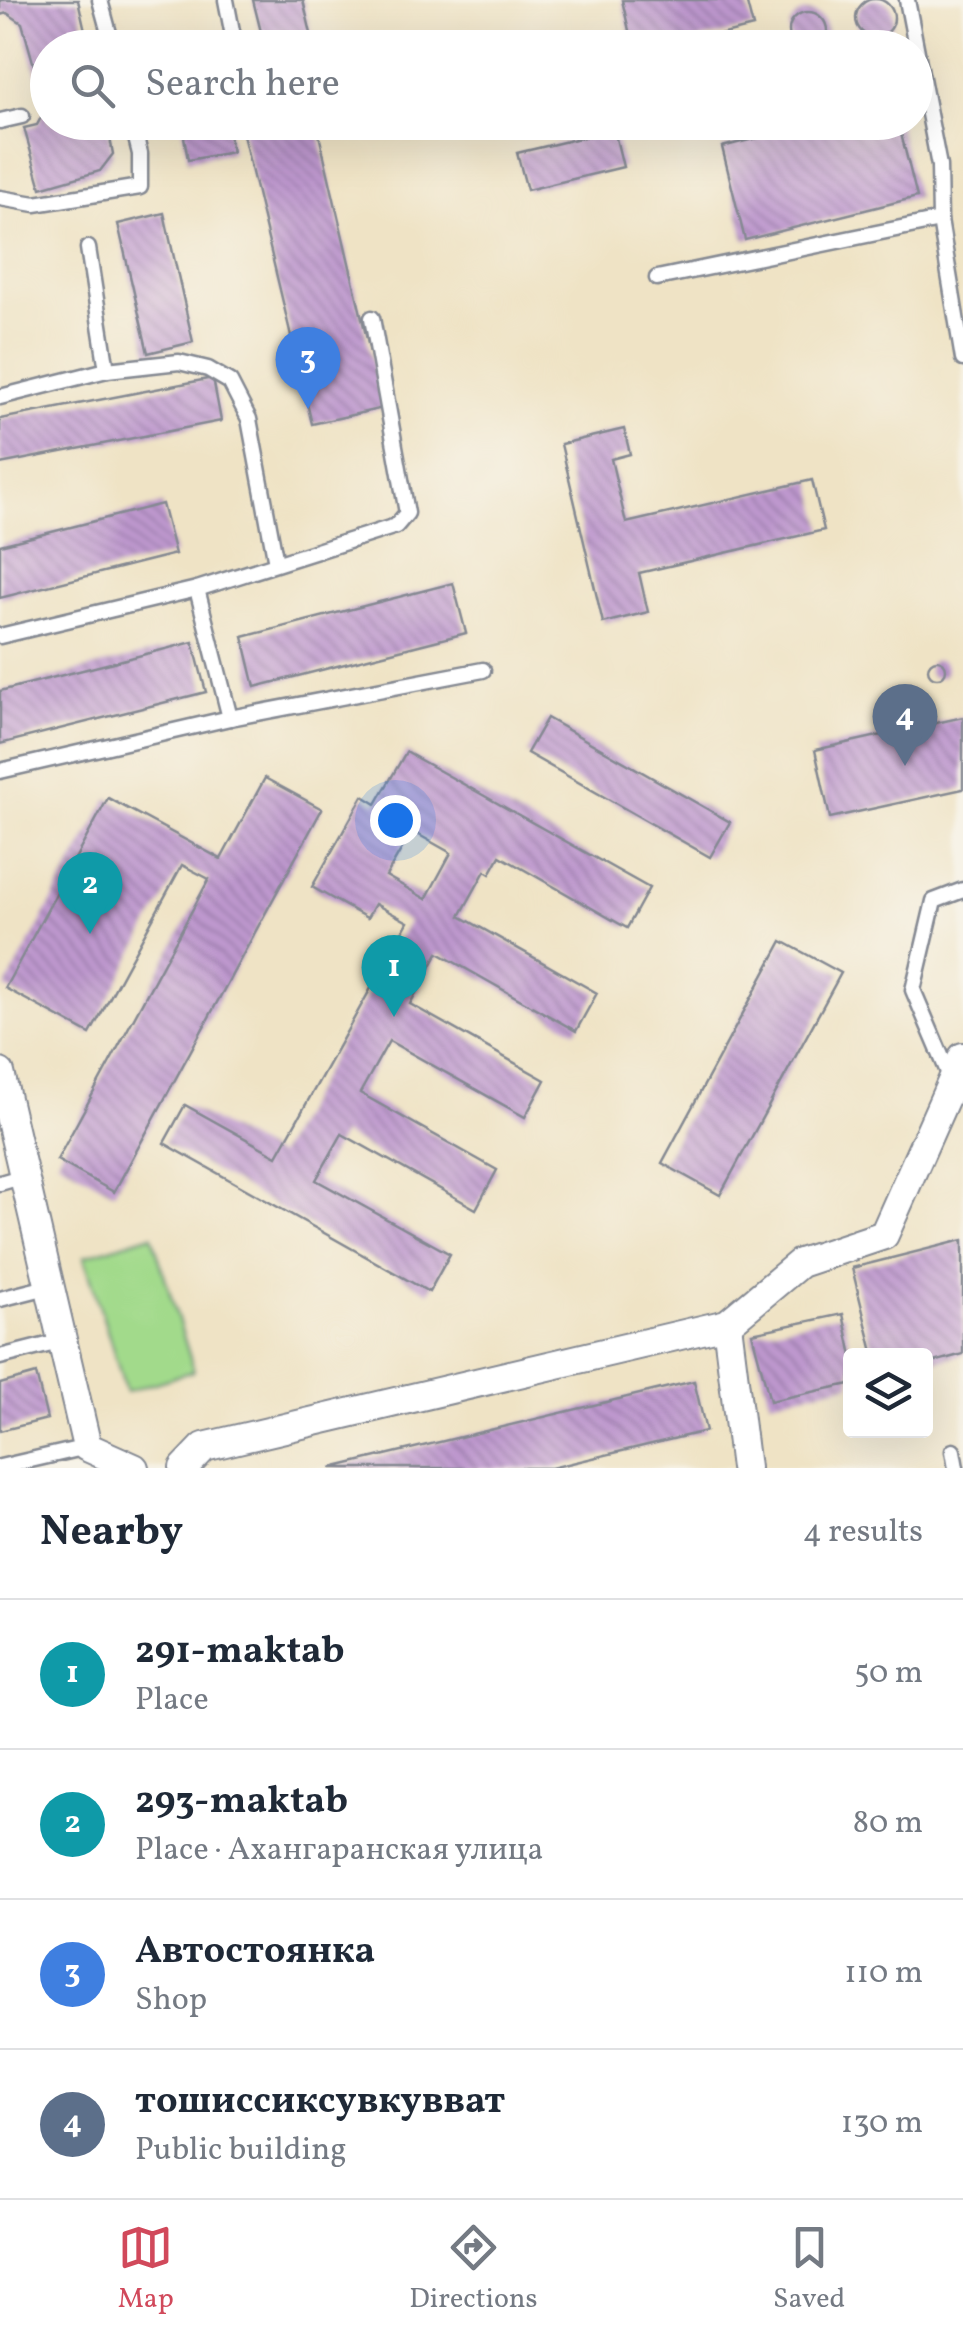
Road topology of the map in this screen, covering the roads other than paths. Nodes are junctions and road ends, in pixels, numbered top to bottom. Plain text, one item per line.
1 (100, 0) edge
2 (226, 0) edge
3 (906, 0) edge
4 (108, 30) edge
5 (233, 30) edge
6 (912, 30) edge
7 (22, 116) dead end
8 (0, 121) edge
9 (933, 136) edge
10 (136, 140) edge
11 (0, 198) edge
12 (940, 220) junction
13 (88, 248) dead end
14 (657, 278) dead end
15 (372, 318) dead end
16 (963, 359) edge
17 (106, 370) junction
18 (0, 398) edge
19 (276, 563) junction
20 (197, 589) junction
21 (0, 636) edge
22 (483, 670) dead end
23 (230, 718) junction
24 (0, 771) edge
25 (963, 890) edge
26 (0, 1073) edge
27 (959, 1074) edge
28 (12, 1180) edge
29 (50, 1286) junction
30 (0, 1299) edge
31 (727, 1324) junction
32 (63, 1341) junction
33 (0, 1356) edge
34 (88, 1447) junction
35 (953, 1451) dead end
36 (0, 1467) edge
37 (134, 1468) edge
38 (184, 1468) edge
39 (745, 1468) edge
40 (956, 1468) edge

1 - 4 lane
2 - 5 lane
3 - 6 lane
7 - 8 lane
9 - 12 lane
10 - 11 lane
12 - 14 lane
12 - 16 lane
13 - 17 lane
15 - 19 lane
17 - 18 lane
17 - 19 lane
19 - 20 lane
20 - 21 lane
20 - 23 lane
22 - 23 lane
23 - 24 lane
25 - 27 lane
26 - 28 street
27 - 31 street
28 - 29 street
29 - 30 lane
29 - 32 street
31 - 38 street
31 - 39 street
32 - 33 lane
32 - 34 street
34 - 36 lane
34 - 37 street
35 - 40 lane

